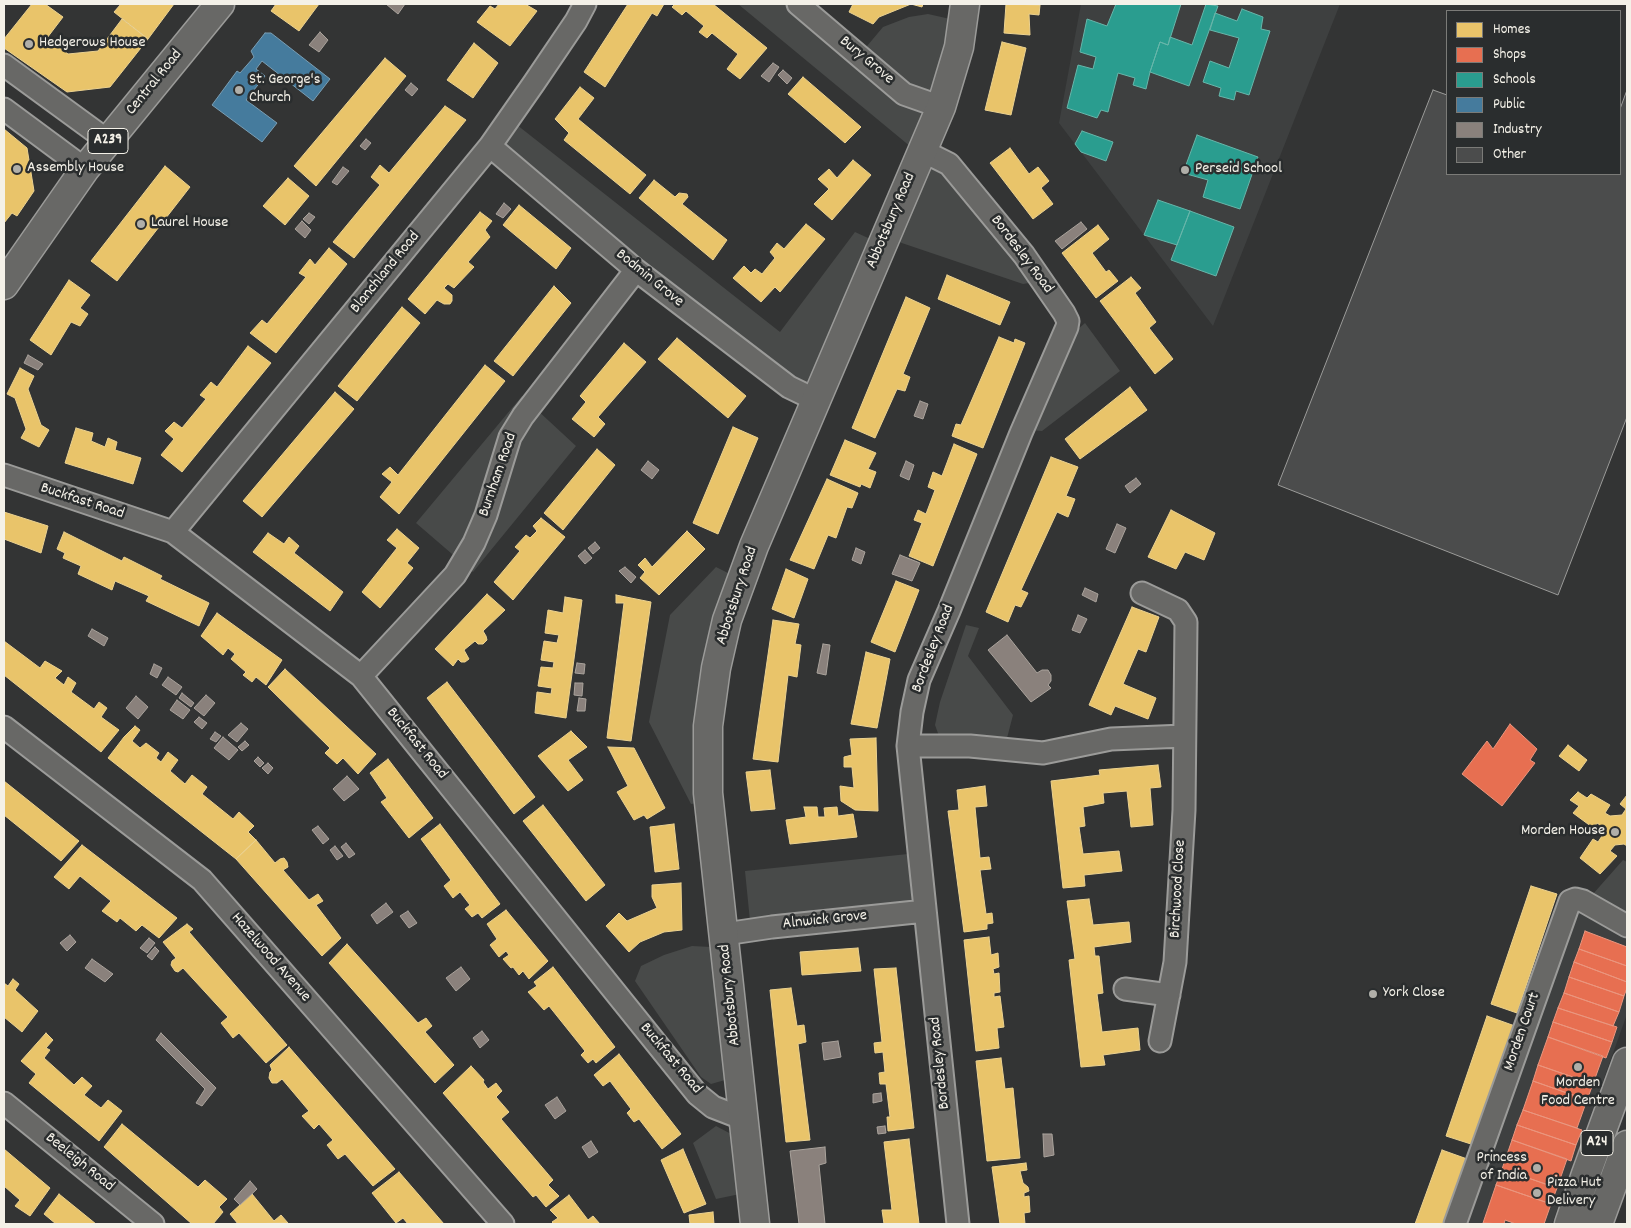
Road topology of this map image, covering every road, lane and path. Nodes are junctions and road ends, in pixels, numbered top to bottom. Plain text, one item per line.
1 (220, 4) edge
2 (585, 4) edge
3 (798, 4) edge
4 (965, 4) edge
5 (4, 65) edge
6 (941, 107) junction
7 (4, 110) edge
8 (108, 141) junction
9 (490, 146) junction
10 (921, 150) junction
11 (85, 169) junction
12 (636, 270) junction
13 (4, 285) edge
14 (816, 400) junction
15 (4, 475) edge
16 (173, 532) junction
17 (1142, 593) dead end
18 (361, 676) junction
19 (4, 727) edge
20 (1184, 736) junction
21 (908, 746) junction
22 (925, 911) junction
23 (1627, 926) edge
24 (725, 934) junction
25 (1125, 989) dead end
26 (1169, 995) junction
27 (1160, 1041) dead end
28 (1627, 1062) edge
29 (4, 1102) edge
30 (744, 1119) junction
31 (1627, 1145) edge
32 (154, 1224) edge
33 (503, 1224) edge
34 (755, 1224) edge
35 (958, 1224) edge
36 (1456, 1224) edge
37 (1569, 1224) edge
38 (1598, 1224) edge

1 - 8 main road, Central Road / A239
2 - 9 street, Blanchland Road
3 - 6 street, Bury Grove
4 - 6 main road, Abbotsbury Road
5 - 8 street
6 - 10 main road, Abbotsbury Road
7 - 11 street
8 - 11 main road, Central Road / A239
9 - 12 street, Bodmin Grove
9 - 16 street, Blanchland Road
10 - 14 main road, Abbotsbury Road
10 - 21 street, Bordesley Road
11 - 13 main road, Central Road / A239
12 - 14 street, Bodmin Grove
12 - 18 street, Burnham Road
14 - 24 main road, Abbotsbury Road
15 - 16 street, Buckfast Road
16 - 18 street, Buckfast Road
17 - 20 street, Birchwood Close
18 - 30 street, Buckfast Road
19 - 33 street, Hazelwood Avenue
20 - 21 street
20 - 26 street, Birchwood Close
21 - 22 street, Bordesley Road
22 - 24 street, Alnwick Grove
22 - 35 street, Bordesley Road
23 - 36 street, Morden Court
24 - 30 main road, Abbotsbury Road
25 - 26 street
26 - 27 street, Birchwood Close
28 - 37 main road, A24
29 - 32 street, Beeleigh Road
30 - 34 main road, Abbotsbury Road
31 - 38 main road, A24

